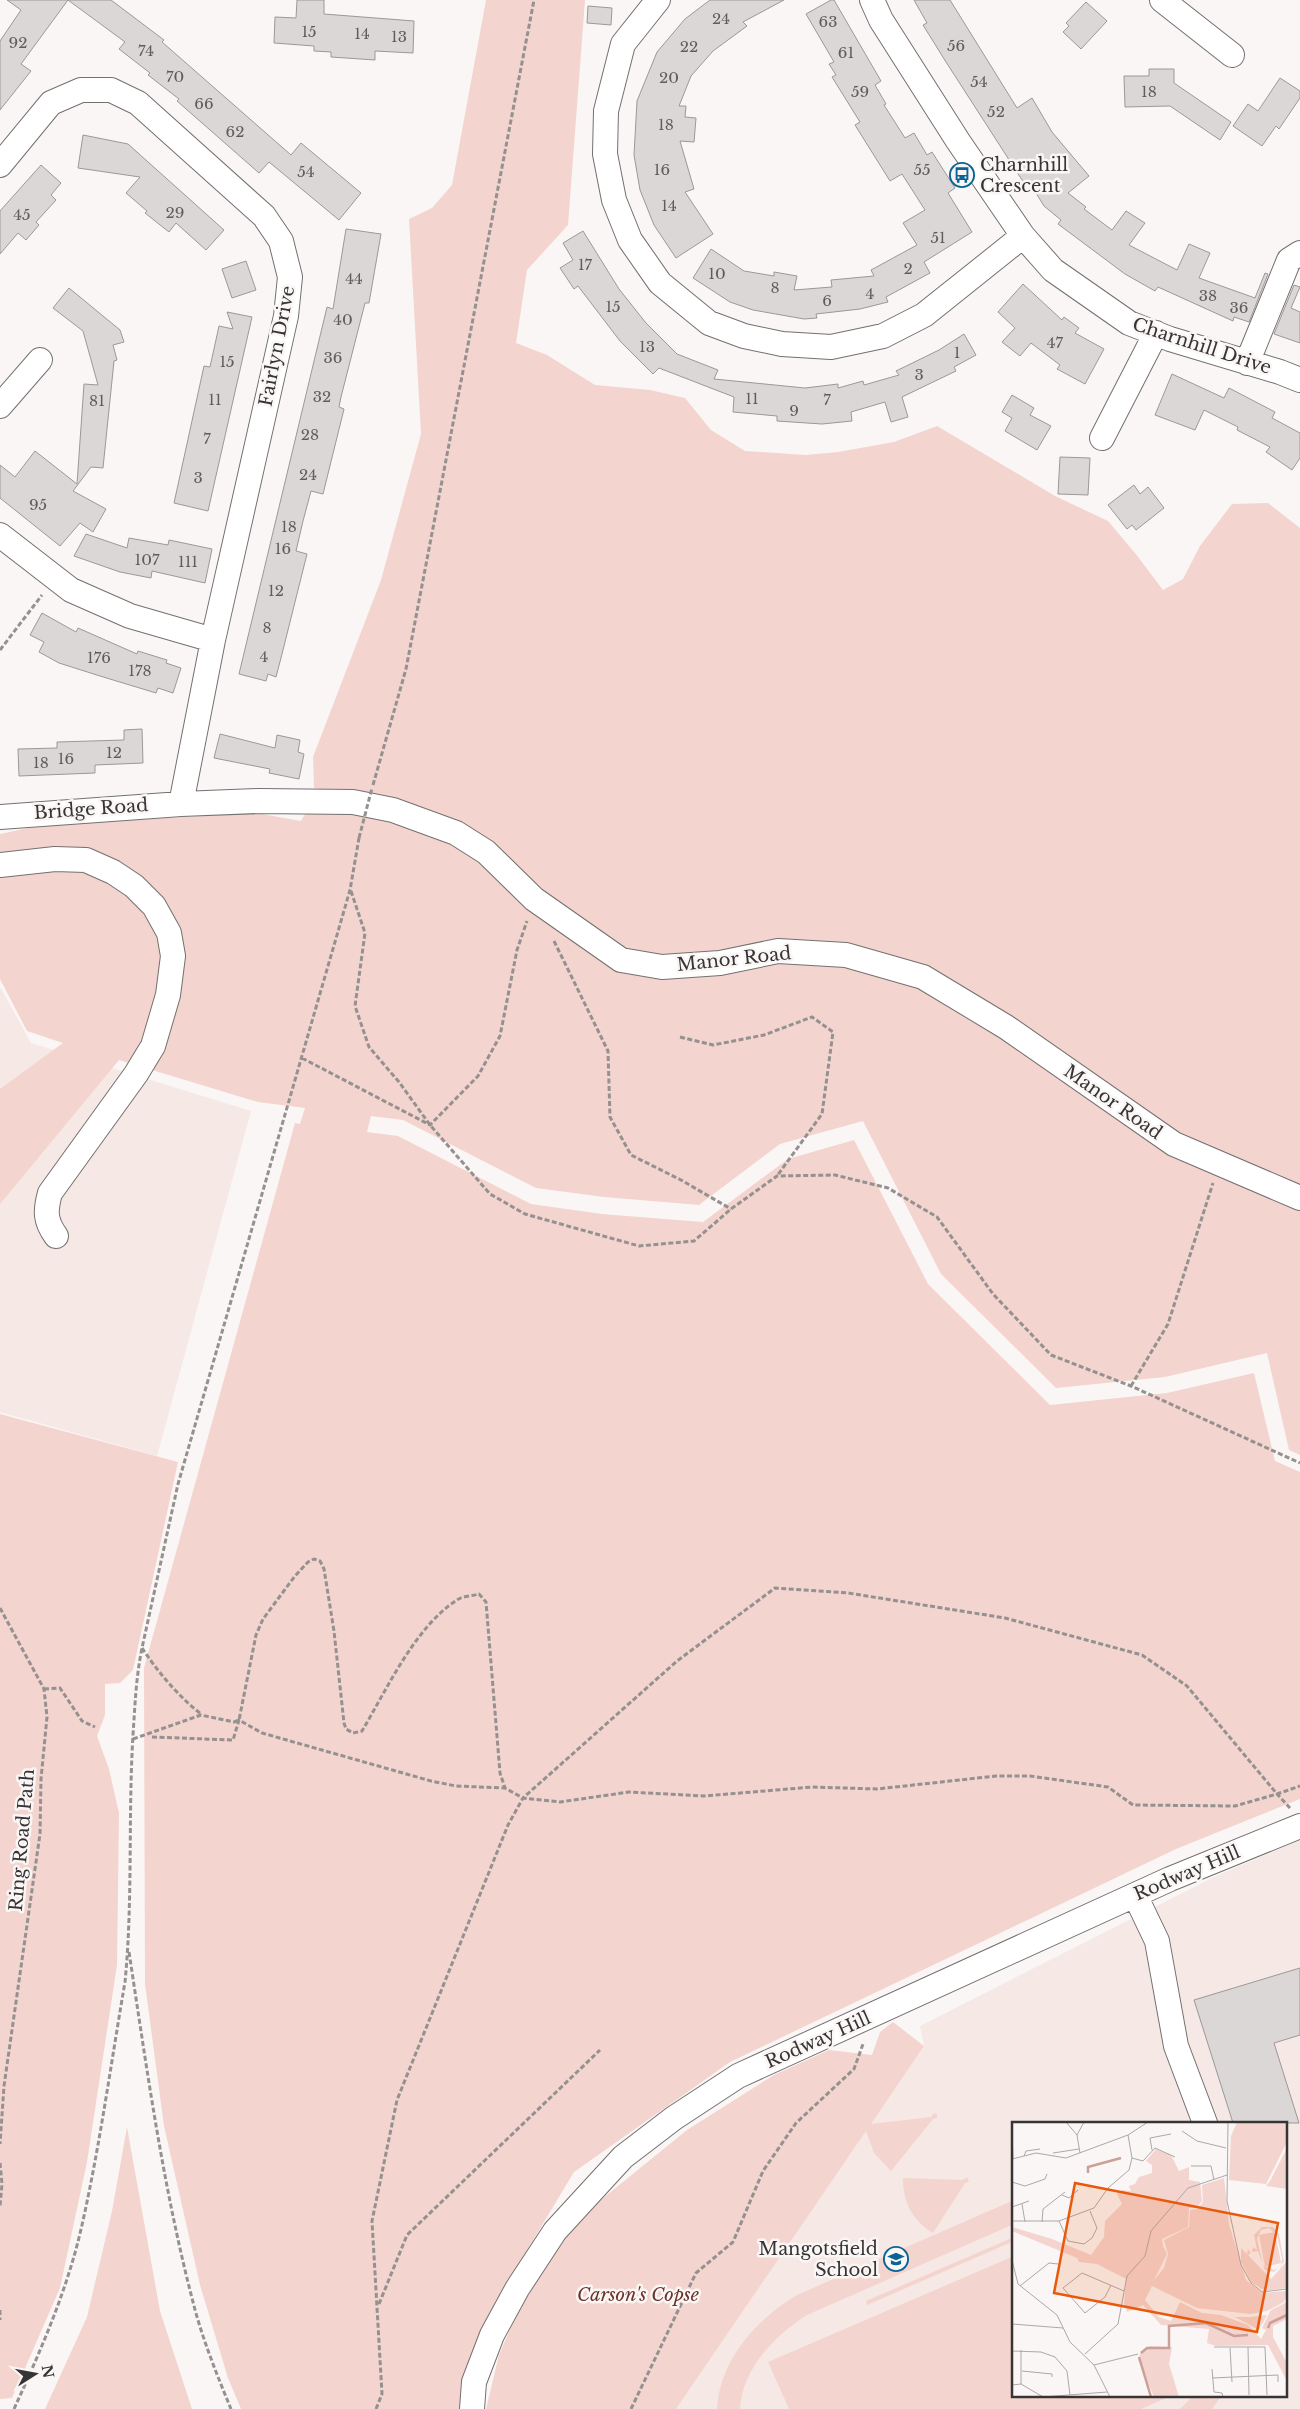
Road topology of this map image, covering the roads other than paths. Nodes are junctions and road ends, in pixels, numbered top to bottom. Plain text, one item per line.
1 (658, 0) edge
2 (872, 0) edge
3 (1162, 0) edge
4 (1232, 55) dead end
5 (0, 165) edge
6 (1023, 236) junction
7 (1300, 253) edge
8 (1156, 334) junction
9 (40, 360) dead end
10 (1247, 363) junction
11 (1300, 380) edge
12 (0, 406) edge
13 (1102, 438) dead end
14 (0, 535) edge
15 (213, 640) junction
16 (181, 804) junction
17 (392, 810) joint
18 (0, 817) edge
19 (0, 865) edge
20 (1300, 1198) edge
21 (56, 1236) dead end
22 (1299, 1826) edge
23 (1135, 1895) junction
24 (1205, 2122) edge
25 (472, 2409) edge

1 - 6 street
2 - 6 street, Charnhill Drive
3 - 4 street
5 - 15 street, Fairlyn Drive
6 - 8 street, Charnhill Drive
7 - 10 street
8 - 10 street, Charnhill Drive
8 - 13 street
9 - 12 street
10 - 11 street, Charnhill Drive
14 - 15 street
15 - 16 street, Fairlyn Drive
16 - 17 street, Bridge Road
16 - 18 street, Bridge Road
17 - 20 street, Manor Road
19 - 21 street
22 - 23 street, Rodway Hill
23 - 24 street
23 - 25 street, Rodway Hill

